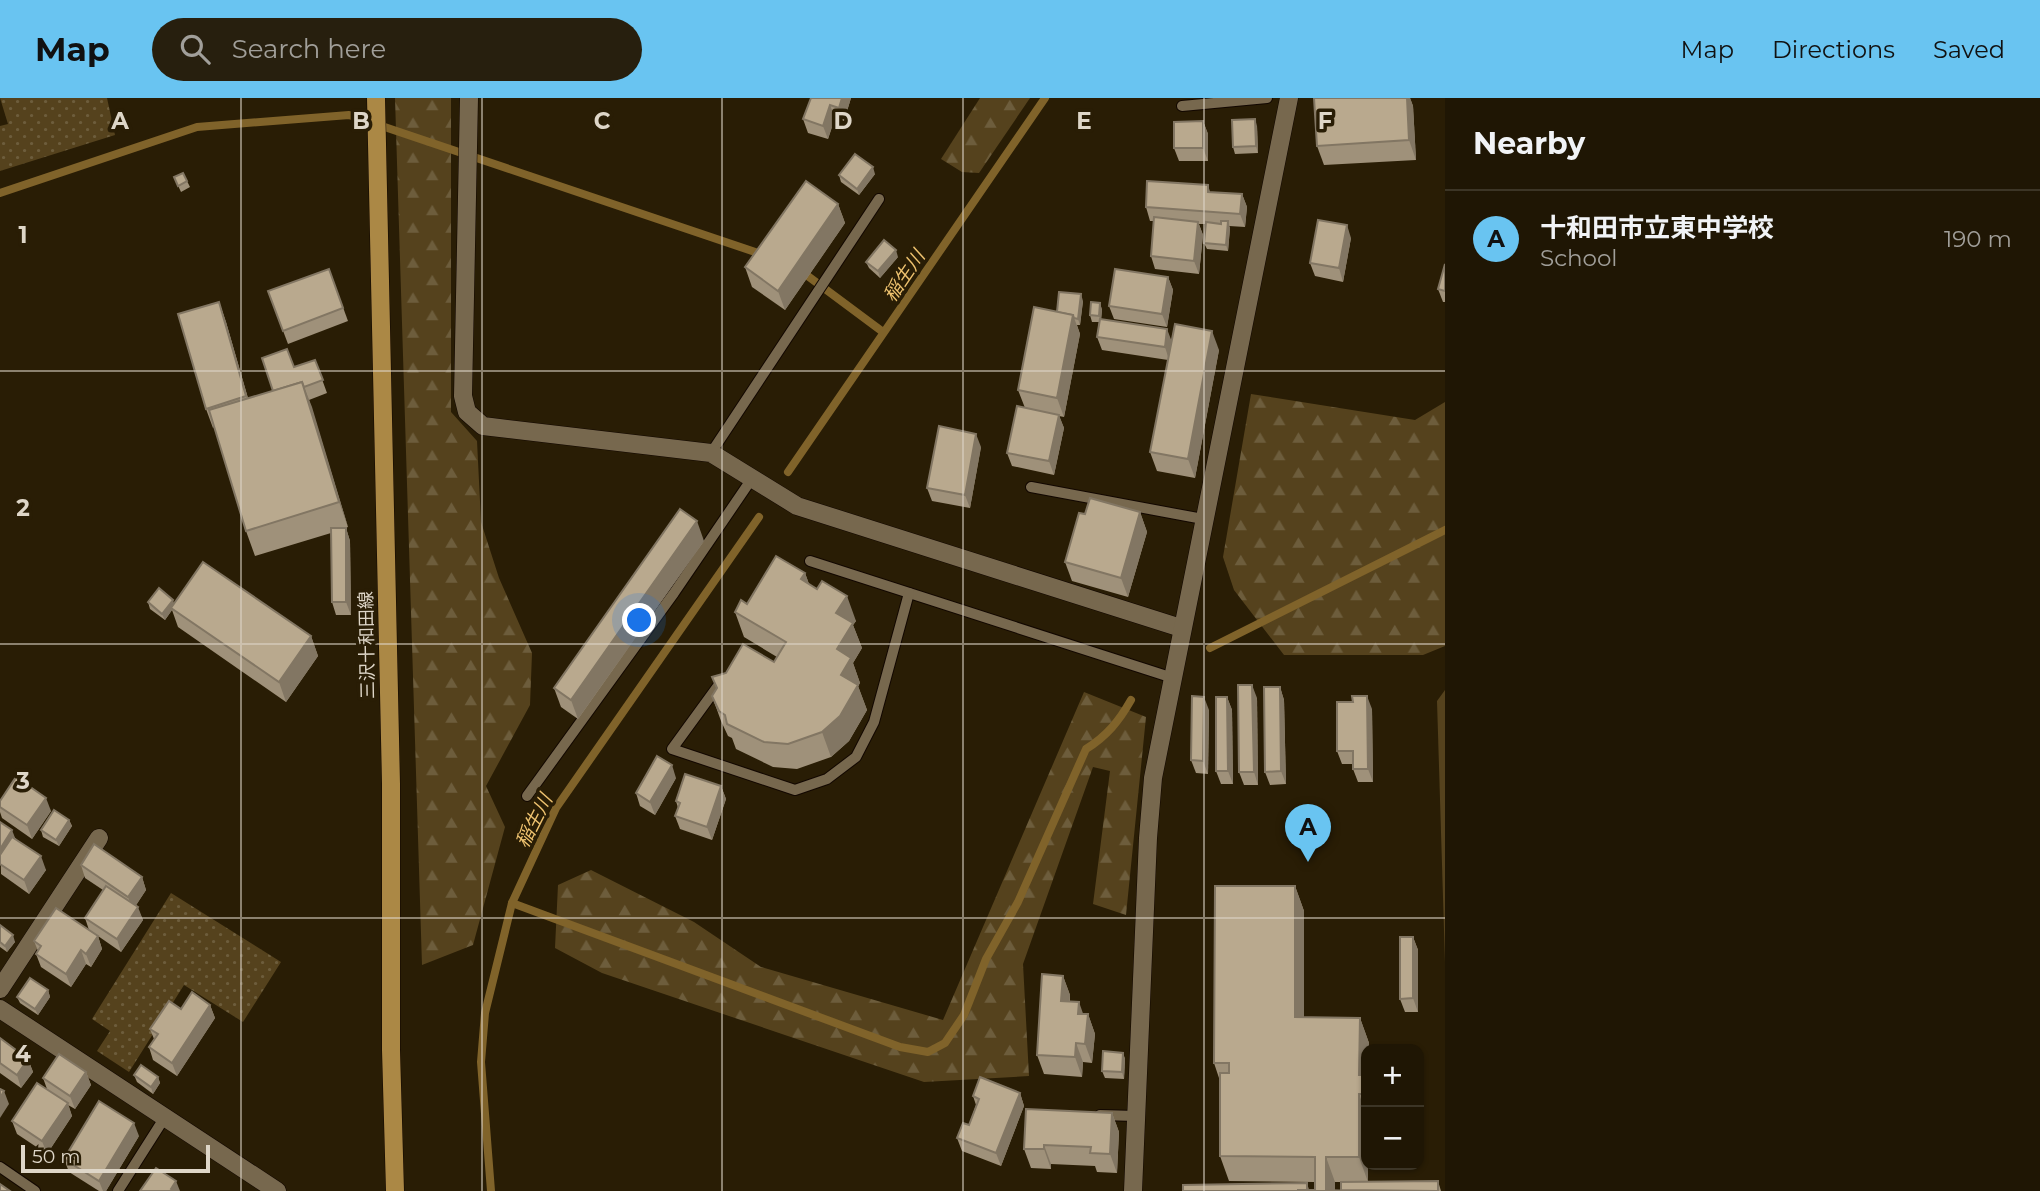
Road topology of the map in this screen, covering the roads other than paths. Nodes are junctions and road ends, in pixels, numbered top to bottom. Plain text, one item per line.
1 (376, 98) edge
2 (469, 98) edge
3 (1267, 98) edge
4 (1289, 98) edge
5 (1182, 106) dead end
6 (879, 199) dead end
7 (711, 453) junction
8 (753, 477) junction
9 (1031, 487) dead end
10 (1203, 519) junction
11 (810, 561) dead end
12 (909, 593) junction
13 (1181, 628) junction
14 (1172, 678) junction
15 (723, 679) edge
16 (527, 796) dead end
17 (99, 838) dead end
18 (0, 989) edge
19 (3, 1017) edge
20 (1086, 1115) edge
21 (1136, 1116) junction
22 (165, 1117) junction
23 (0, 1167) edge
24 (35, 1191) edge
25 (118, 1191) edge
26 (277, 1191) edge
27 (395, 1191) edge
28 (1133, 1191) edge

1 - 27 main road, 三沢十和田線
2 - 7 street
3 - 5 lane
4 - 10 street
6 - 7 lane
7 - 8 street
8 - 13 street
8 - 16 lane
9 - 10 lane
10 - 13 street
11 - 12 lane
12 - 14 lane
12 - 15 lane
13 - 14 street
14 - 21 street
17 - 18 street
19 - 22 street
20 - 21 lane
21 - 28 street
22 - 25 lane
22 - 26 street
23 - 24 lane

